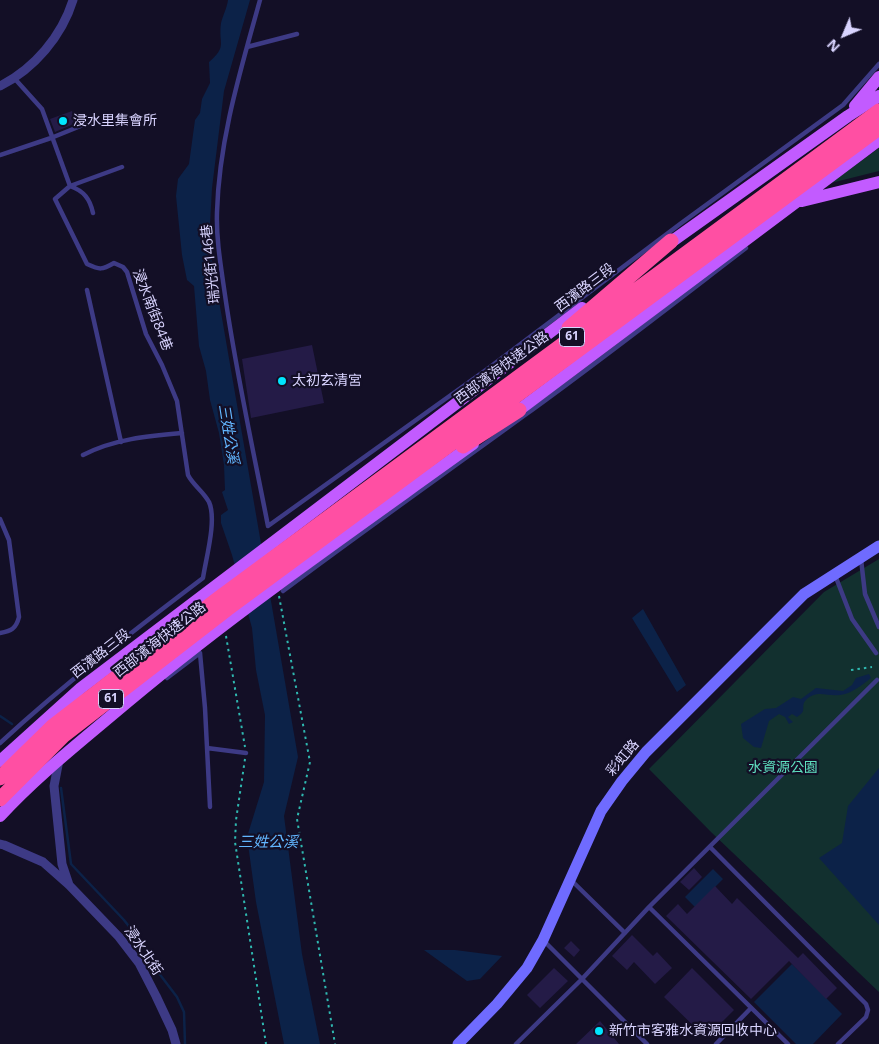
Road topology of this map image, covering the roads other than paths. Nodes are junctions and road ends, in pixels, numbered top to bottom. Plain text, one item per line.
1 (73, 0) edge
2 (260, 0) edge
3 (297, 34) dead end
4 (247, 47) junction
5 (879, 64) edge
6 (879, 77) edge
7 (15, 79) junction
8 (0, 86) edge
9 (879, 96) edge
10 (845, 111) junction
11 (879, 111) edge
12 (88, 123) dead end
13 (879, 128) edge
14 (52, 138) junction
15 (879, 140) edge
16 (0, 154) edge
17 (122, 166) dead end
18 (879, 182) edge
19 (70, 186) junction
20 (879, 187) edge
21 (797, 204) junction
22 (93, 214) dead end
23 (671, 241) junction
24 (87, 290) dead end
25 (519, 410) junction
26 (461, 419) junction
27 (182, 433) junction
28 (121, 442) junction
29 (83, 455) dead end
30 (0, 519) edge
31 (344, 522) junction
32 (268, 526) joint
33 (879, 546) edge
34 (860, 557) junction
35 (834, 574) junction
36 (203, 578) joint
37 (272, 580) junction
38 (227, 593) junction
39 (879, 627) edge
40 (0, 633) edge
41 (876, 653) dead end
42 (876, 680) dead end
43 (0, 743) edge
44 (207, 748) junction
45 (70, 750) junction
46 (246, 753) road end
47 (0, 760) edge
48 (59, 760) junction
49 (0, 778) edge
50 (0, 799) edge
51 (210, 807) dead end
52 (0, 816) edge
53 (0, 844) edge
54 (710, 848) junction
55 (571, 880) junction
56 (69, 885) junction
57 (649, 907) junction
58 (625, 933) junction
59 (543, 940) junction
60 (582, 979) junction
61 (751, 1008) junction
62 (176, 1044) edge
63 (458, 1044) edge
64 (516, 1044) edge
65 (647, 1044) edge
66 (716, 1044) edge
67 (788, 1044) edge
68 (838, 1044) edge

1 - 7 street
2 - 4 lane, 瑞光街146巷
3 - 4 lane
4 - 32 lane, 瑞光街146巷
5 - 10 lane
6 - 10 main road
7 - 8 street
7 - 14 lane
9 - 10 main road, 西濱路三段 / 61
10 - 23 main road, 西濱路三段 / 61
10 - 32 lane, 西濱路三段
11 - 26 highway, 西部濱海快速公路 / 61
12 - 14 lane
13 - 31 highway, 61
14 - 16 lane
14 - 19 lane
15 - 21 main road, 61
17 - 19 lane
18 - 21 main road
19 - 22 lane
19 - 27 lane, 浸水南街84巷
20 - 21 lane
21 - 25 main road, 61
21 - 37 lane
23 - 26 highway
23 - 38 main road, 西濱路三段 / 61
24 - 28 lane
25 - 31 highway
25 - 37 main road, 61
26 - 37 highway, 西部濱海快速公路 / 61
27 - 28 lane
27 - 36 lane, 浸水南街84巷
28 - 29 lane
30 - 40 lane
31 - 37 highway, 61
33 - 34 street, 彩虹路
34 - 35 street, 彩虹路
34 - 39 lane
35 - 41 lane
35 - 55 street, 彩虹路
36 - 43 lane, 西濱路三段
37 - 38 highway, 61
37 - 45 main road, 61
38 - 47 main road, 西濱路三段 / 61
38 - 49 highway, 西部濱海快速公路 / 61
38 - 50 highway, 西部濱海快速公路 / 61
42 - 54 lane
44 - 45 lane
44 - 46 lane
44 - 51 lane
45 - 48 main road, 61
48 - 52 main road, 61
48 - 56 street, 浸水北街
53 - 56 street, 浸水北街
54 - 57 lane
54 - 68 lane
55 - 58 lane
55 - 59 street, 彩虹路
56 - 62 street, 浸水北街
57 - 58 lane
57 - 61 lane
58 - 60 lane
59 - 60 lane
59 - 63 street, 彩虹路
60 - 64 lane
60 - 65 lane
61 - 66 lane
61 - 67 lane

